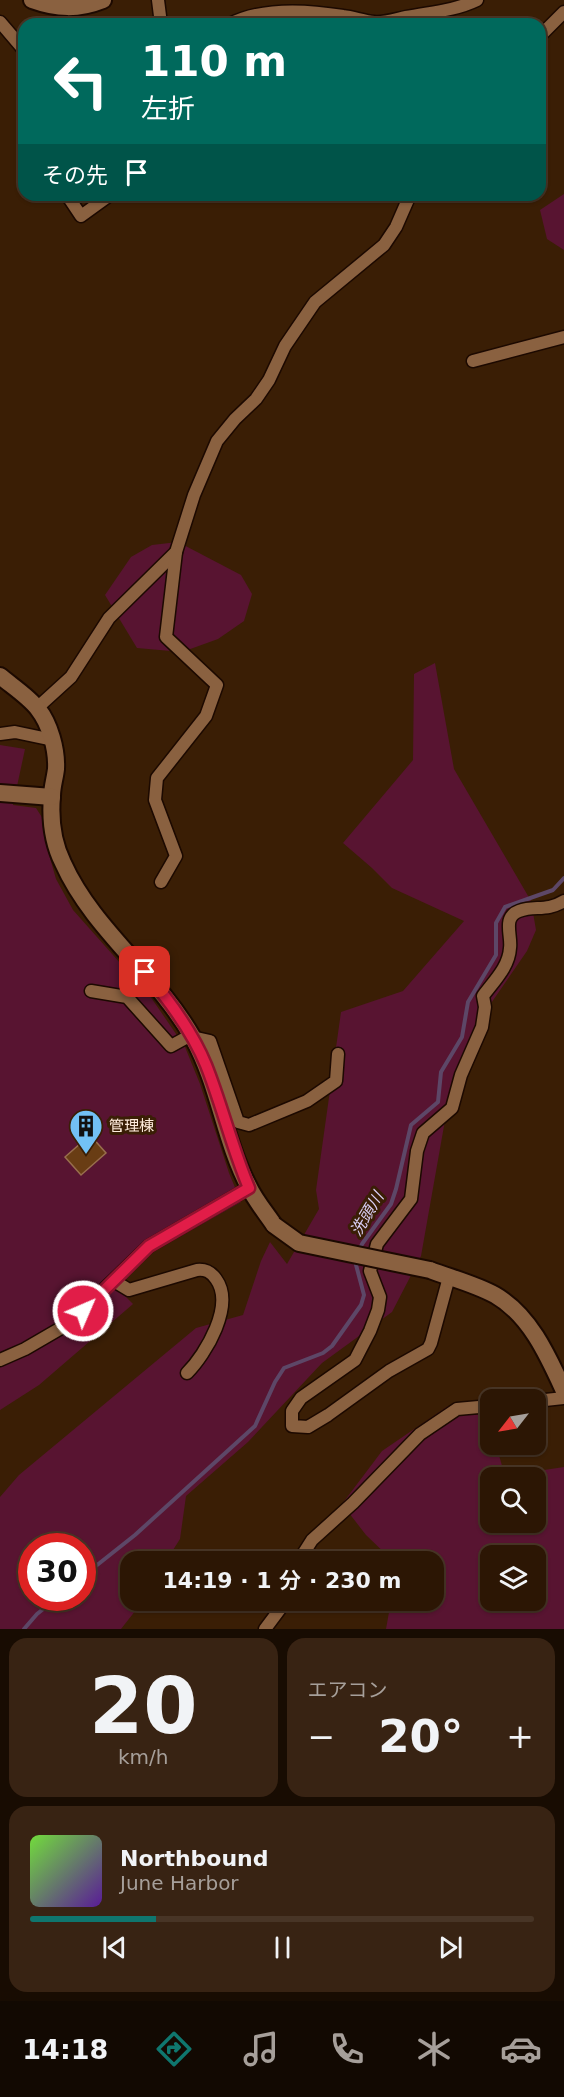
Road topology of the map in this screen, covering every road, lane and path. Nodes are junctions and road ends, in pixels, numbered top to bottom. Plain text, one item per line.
1 (32, 0) edge
2 (102, 0) edge
3 (158, 0) edge
4 (477, 0) edge
5 (564, 12) edge
6 (160, 18) edge
7 (241, 18) edge
8 (355, 18) edge
9 (406, 18) edge
10 (0, 22) edge
11 (546, 30) edge
12 (18, 43) edge
13 (72, 201) edge
14 (102, 201) edge
15 (408, 201) edge
16 (564, 337) edge
17 (473, 361) dead end
18 (176, 552) junction
19 (0, 676) edge
20 (37, 708) junction
21 (0, 734) edge
22 (52, 740) junction
23 (0, 793) edge
24 (52, 797) junction
25 (161, 882) dead end
26 (564, 901) edge
27 (91, 991) dead end
28 (192, 1036) junction
29 (338, 1054) dead end
30 (249, 1188) junction
31 (449, 1277) junction
32 (114, 1281) junction
33 (0, 1360) edge
34 (187, 1373) dead end
35 (564, 1391) edge
36 (564, 1398) edge
37 (546, 1400) edge
38 (480, 1407) edge
39 (305, 1551) edge
40 (278, 1611) edge
41 (265, 1629) edge

1 - 2 street
3 - 6 street
4 - 9 street
5 - 11 street
7 - 8 street
10 - 12 street
13 - 14 street
15 - 18 street
16 - 17 street
18 - 20 street
18 - 25 street
19 - 20 street
20 - 22 street
21 - 22 street
22 - 24 street
23 - 24 street
24 - 28 street
26 - 31 street
27 - 28 street
28 - 29 street
28 - 30 street
30 - 31 street, bridge
30 - 32 street
31 - 35 street
32 - 33 street
32 - 34 street
36 - 37 street
38 - 39 street
40 - 41 street

